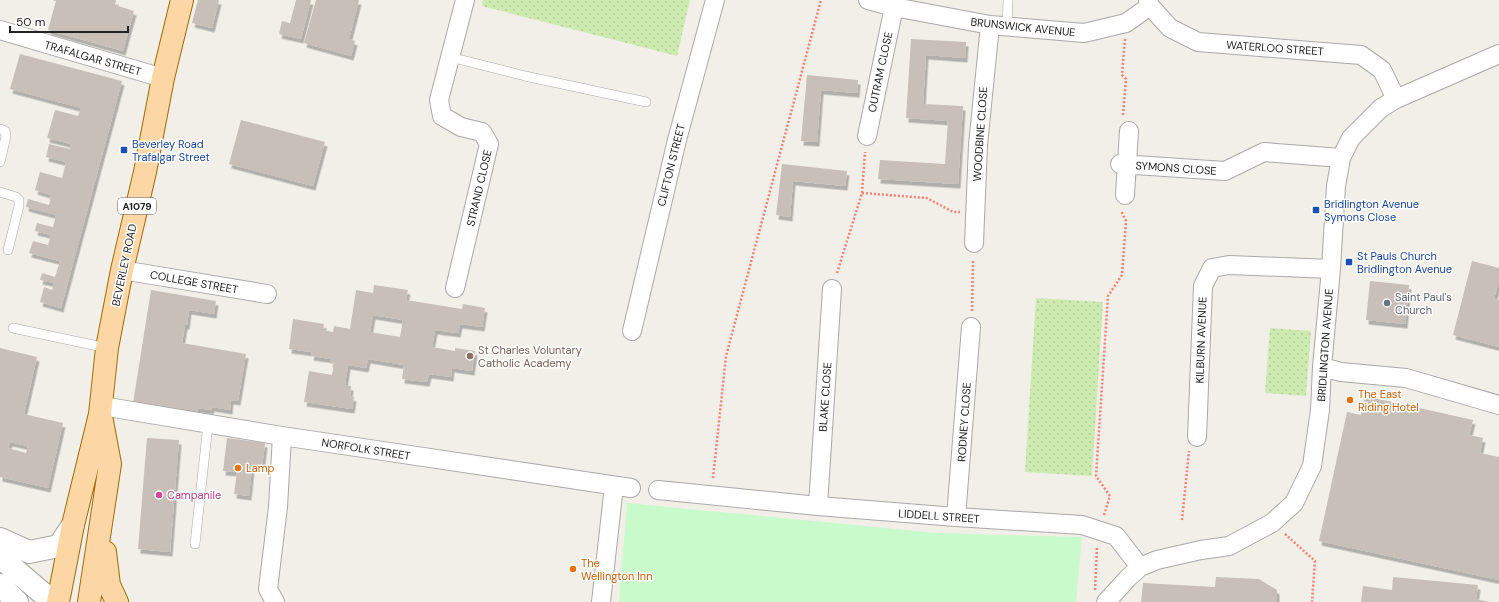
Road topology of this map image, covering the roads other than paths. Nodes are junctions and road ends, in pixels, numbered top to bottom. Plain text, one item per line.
1 (182, 0) edge
2 (465, 0) edge
3 (715, 0) edge
4 (868, 0) edge
5 (1008, 0) edge
6 (1149, 3) edge
7 (894, 7) junction
8 (998, 26) junction
9 (0, 30) edge
10 (1499, 54) edge
11 (450, 57) junction
12 (163, 78) junction
13 (1396, 99) junction
14 (646, 102) dead end
15 (1126, 124) road end
16 (0, 128) edge
17 (867, 136) road end
18 (1341, 158) junction
19 (0, 162) edge
20 (1123, 165) junction
21 (0, 192) edge
22 (1121, 200) road end
23 (974, 243) road end
24 (8, 250) dead end
25 (1331, 269) junction
26 (122, 270) junction
27 (455, 288) dead end
28 (832, 289) road end
29 (267, 294) dead end
30 (971, 327) road end
31 (13, 328) dead end
32 (632, 331) dead end
33 (107, 348) junction
34 (1322, 367) junction
35 (1499, 405) edge
36 (101, 410) junction
37 (208, 424) junction
38 (282, 436) junction
39 (1198, 437) road end
40 (658, 490) dead end
41 (818, 506) junction
42 (102, 514) junction
43 (956, 517) junction
44 (73, 525) junction
45 (0, 539) edge
46 (196, 544) dead end
47 (0, 557) edge
48 (1140, 567) junction
49 (0, 586) edge
50 (1100, 598) edge
51 (8, 602) edge
52 (17, 602) edge
53 (58, 602) edge
54 (89, 602) edge
55 (117, 602) edge
56 (276, 602) edge
57 (601, 602) edge

1 - 12 main road, BEVERLEY ROAD / A1079
2 - 11 street, STRAND CLOSE
3 - 32 street, CLIFTON STREET
4 - 7 street, BRUNSWICK AVENUE
5 - 8 lane
6 - 8 street, BRUNSWICK AVENUE
6 - 13 street, WATERLOO STREET
7 - 8 street, BRUNSWICK AVENUE
7 - 17 street, OUTRAM CLOSE
8 - 23 street, WOODBINE CLOSE
9 - 12 street, TRAFALGAR STREET
10 - 13 street, BRIDLINGTON AVENUE
11 - 14 lane
11 - 27 street, STRAND CLOSE
12 - 26 main road, BEVERLEY ROAD / A1079
13 - 18 street, BRIDLINGTON AVENUE
15 - 20 street, SYMONS CLOSE
16 - 19 lane
18 - 20 street, SYMONS CLOSE
18 - 25 street, BRIDLINGTON AVENUE
20 - 22 street, SYMONS CLOSE
21 - 24 lane
25 - 34 street, BRIDLINGTON AVENUE
25 - 39 street, KILBURN AVENUE
26 - 29 street, COLLEGE STREET
26 - 33 main road, BEVERLEY ROAD / A1079
28 - 41 street, BLAKE CLOSE
30 - 43 street, RODNEY CLOSE
31 - 33 lane
33 - 36 main road, BEVERLEY ROAD / A1079
34 - 35 street
34 - 48 street, BRIDLINGTON AVENUE
36 - 37 street, NORFOLK STREET
36 - 42 main road, BEVERLEY ROAD
36 - 44 main road, BEVERLEY ROAD
37 - 38 street, NORFOLK STREET
37 - 46 lane
38 - 56 street
38 - 57 street, NORFOLK STREET
40 - 41 street, LIDDELL STREET
41 - 43 street, LIDDELL STREET
42 - 54 main road, BEVERLEY ROAD
42 - 55 main road
43 - 48 street, LIDDELL STREET
44 - 45 street
44 - 53 main road, BEVERLEY ROAD
47 - 53 street
48 - 50 street, BRIDLINGTON AVENUE
49 - 51 street
49 - 52 street

